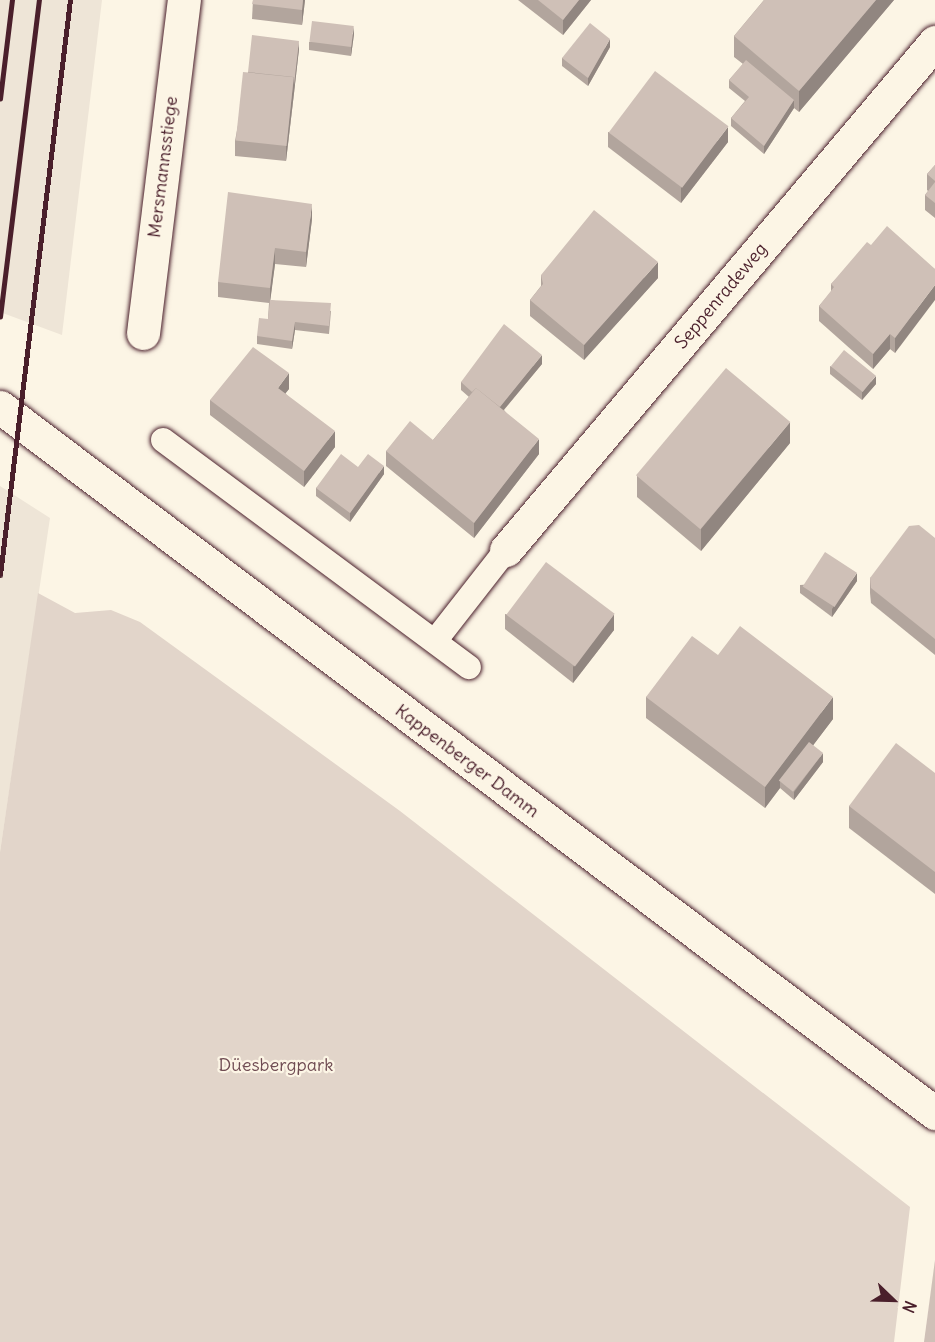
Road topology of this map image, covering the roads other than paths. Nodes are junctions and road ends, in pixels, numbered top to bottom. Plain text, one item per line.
1 (184, 0) edge
2 (935, 42) edge
3 (143, 333) dead end
4 (0, 407) edge
5 (163, 440) dead end
6 (506, 550) joint
7 (435, 641) junction
8 (469, 667) dead end
9 (935, 1113) edge

1 - 3 main road, Mersmannsstiege
2 - 6 main road, Seppenradeweg
4 - 9 main road, Kappenberger Damm
5 - 7 lane
6 - 7 lane
7 - 8 lane

